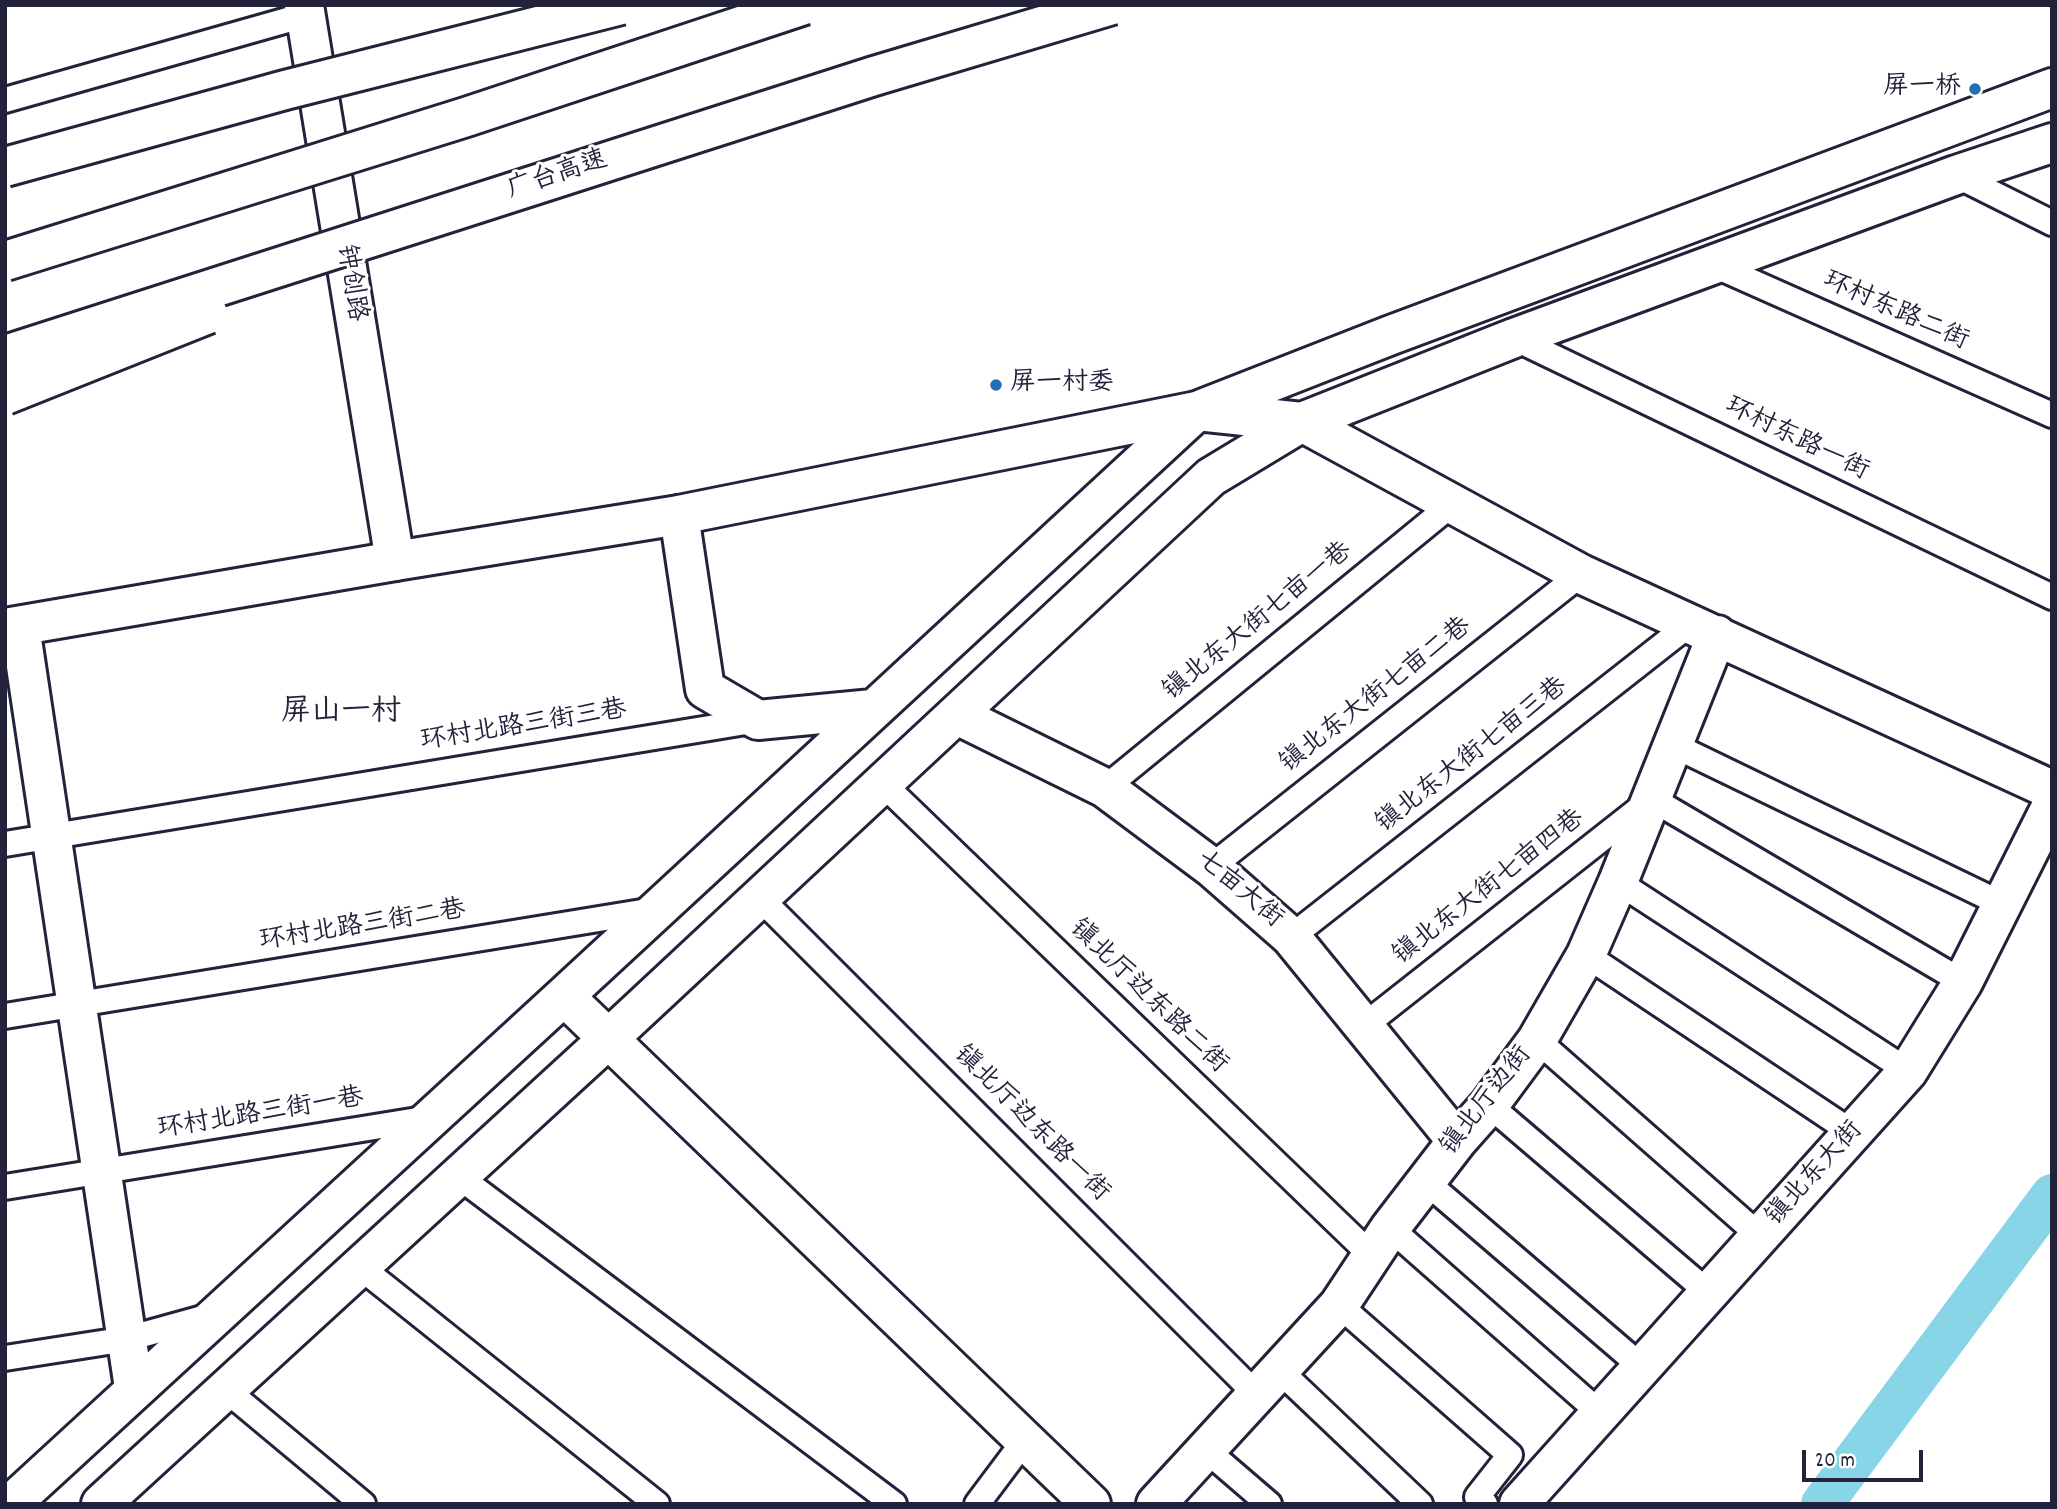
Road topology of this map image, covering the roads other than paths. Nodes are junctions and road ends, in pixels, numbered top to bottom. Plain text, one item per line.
1 (621, 5) edge
2 (804, 5) edge
3 (1112, 5) edge
4 (304, 10) edge
5 (2052, 88) edge
6 (5, 100) edge
7 (2052, 143) edge
8 (5, 167) edge
9 (1956, 175) junction
10 (532, 185) junction
11 (2052, 223) edge
12 (5, 261) edge
13 (1714, 265) junction
14 (1514, 338) junction
15 (5, 355) edge
16 (5, 395) edge
17 (1197, 411) junction
18 (2052, 415) edge
19 (1302, 422) junction
20 (1451, 505) junction
21 (679, 515) junction
22 (395, 561) junction
23 (1581, 574) junction
24 (2052, 597) edge
25 (13, 627) edge
26 (1704, 629) junction
27 (873, 709) junction
28 (957, 715) junction
29 (758, 720) junction
30 (1673, 745) junction
31 (882, 783) junction
32 (1105, 788) junction
33 (2052, 790) edge
34 (1651, 799) junction
35 (2052, 805) edge
36 (51, 836) junction
37 (5, 844) edge
38 (1211, 867) junction
39 (1618, 882) junction
40 (760, 898) junction
41 (2002, 904) junction
42 (658, 910) junction
43 (1292, 937) junction
44 (1586, 955) junction
45 (1963, 982) junction
46 (564, 996) junction
47 (77, 1004) junction
48 (5, 1016) edge
49 (1365, 1025) junction
50 (607, 1040) junction
51 (1537, 1040) junction
52 (1908, 1072) junction
53 (1489, 1105) junction
54 (431, 1118) junction
55 (1853, 1133) junction
56 (1457, 1141) junction
57 (102, 1172) junction
58 (458, 1176) junction
59 (1425, 1181) junction
60 (5, 1187) edge
61 (1760, 1237) junction
62 (1380, 1241) junction
63 (359, 1266) junction
64 (1710, 1294) junction
65 (1339, 1305) junction
66 (215, 1315) junction
67 (127, 1339) junction
68 (5, 1358) edge
69 (1643, 1368) junction
70 (1268, 1383) junction
71 (134, 1388) junction
72 (225, 1389) junction
73 (1601, 1414) junction
74 (1025, 1440) junction
75 (1205, 1450) junction
76 (11, 1504) edge
77 (101, 1504) edge
78 (363, 1504) edge
79 (657, 1504) edge
80 (894, 1504) edge
81 (977, 1504) edge
82 (1091, 1504) edge
83 (1156, 1504) edge
84 (1269, 1504) edge
85 (1420, 1504) edge
86 (1485, 1504) edge
87 (1520, 1504) edge

1 - 8 main road, bridge
2 - 12 main road, bridge
3 - 10 main road, 广台高速, bridge
4 - 6 lane
4 - 22 main road, 钟创路
5 - 17 main road
7 - 9 main road
9 - 11 lane
9 - 13 main road
10 - 15 main road, 广台高速, bridge
10 - 16 main road, bridge
13 - 14 main road
13 - 18 lane, 环村东路二街
14 - 19 main road
14 - 24 lane, 环村东路一街
17 - 19 main road
17 - 21 main road
17 - 27 main road
19 - 20 main road
19 - 28 main road
20 - 23 main road
20 - 32 lane, 镇北东大街七亩一巷
21 - 22 main road
21 - 29 main road
22 - 25 main road
23 - 26 main road
23 - 38 lane, 镇北东大街七亩二巷
25 - 36 main road
26 - 30 main road, 镇北厅边街
26 - 33 main road
26 - 43 lane, 镇北东大街七亩三巷
27 - 29 main road
27 - 42 main road
28 - 31 main road
28 - 32 main road, 七亩大街
29 - 36 lane, 环村北路三街三巷
30 - 34 main road, 镇北厅边街
30 - 41 lane
31 - 40 main road
31 - 62 lane, 镇北厅边东路二街
32 - 38 main road, 七亩大街
34 - 39 main road, 镇北厅边街
34 - 45 lane
34 - 49 lane, 镇北东大街七亩四巷
35 - 41 main road, 镇北东大街
36 - 37 lane, 环村北路三街三巷
36 - 47 main road
38 - 43 main road, 七亩大街
39 - 44 main road, 镇北厅边街
39 - 52 lane
40 - 50 main road
40 - 70 lane, 镇北厅边东路一街
41 - 45 main road, 镇北东大街
42 - 46 main road
42 - 47 lane, 环村北路三街二巷
43 - 49 main road, 七亩大街
44 - 51 main road, 镇北厅边街
44 - 55 lane
45 - 52 main road, 镇北东大街
46 - 50 main road
46 - 54 main road
47 - 48 lane, 环村北路三街二巷
47 - 57 main road
49 - 56 main road, 七亩大街
50 - 58 main road
50 - 74 main road
51 - 53 main road, 镇北厅边街
51 - 61 lane
52 - 55 main road, 镇北东大街
53 - 56 main road, 镇北厅边街
53 - 64 lane
54 - 57 lane, 环村北路三街一巷
54 - 66 main road
55 - 61 main road, 镇北东大街
56 - 59 main road, 镇北厅边街
57 - 60 lane, 环村北路三街一巷
57 - 67 main road
58 - 63 main road
58 - 80 lane
59 - 62 main road, 镇北厅边街
59 - 69 lane
61 - 64 main road, 镇北东大街
62 - 65 main road, 镇北厅边街
62 - 73 lane, 镇北厅边东路二街
63 - 72 main road
63 - 79 lane
64 - 69 main road, 镇北东大街
65 - 70 main road, 镇北厅边街
65 - 86 lane
66 - 67 lane
66 - 71 main road
67 - 68 lane
67 - 71 main road
69 - 73 main road, 镇北东大街
70 - 75 main road, 镇北厅边街
70 - 85 lane, 镇北厅边东路一街
71 - 76 main road
72 - 77 main road
72 - 78 lane
73 - 87 main road, 镇北东大街
74 - 81 lane
74 - 82 main road
75 - 83 main road, 镇北厅边街
75 - 84 lane

